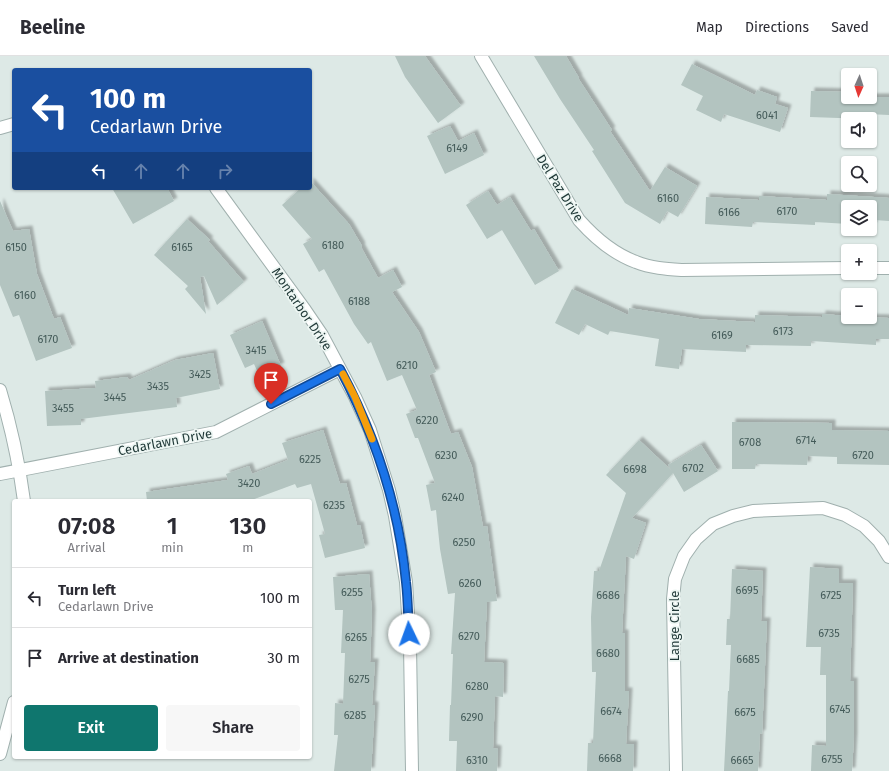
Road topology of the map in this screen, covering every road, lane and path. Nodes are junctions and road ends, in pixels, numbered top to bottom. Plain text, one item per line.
1 (481, 56) edge
2 (12, 125) edge
3 (0, 128) edge
4 (217, 190) edge
5 (841, 268) edge
6 (877, 268) edge
7 (889, 268) edge
8 (340, 369) junction
9 (0, 390) edge
10 (20, 470) junction
11 (0, 474) edge
12 (24, 499) edge
13 (889, 557) edge
14 (12, 709) edge
15 (0, 754) edge
16 (412, 771) edge
17 (676, 771) edge

1 - 5 street, Del Paz Drive
2 - 3 street
4 - 8 street, Montarbor Drive
6 - 7 street
8 - 10 street, Cedarlawn Drive
8 - 16 street, Montarbor Drive
9 - 10 street
10 - 11 street, Cedarlawn Drive
10 - 12 street
13 - 17 street, Lange Circle
14 - 15 street

